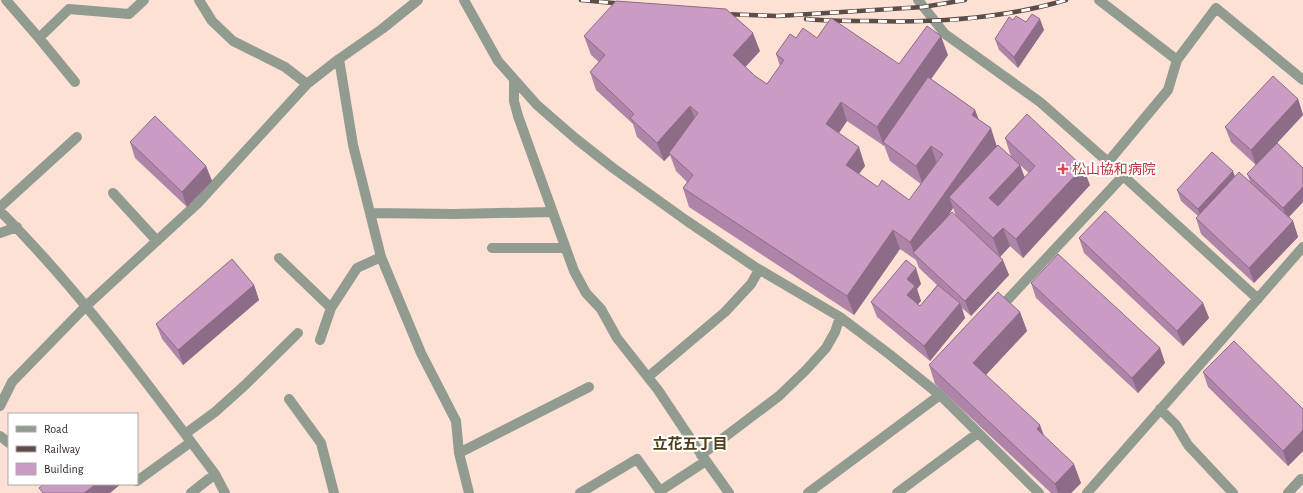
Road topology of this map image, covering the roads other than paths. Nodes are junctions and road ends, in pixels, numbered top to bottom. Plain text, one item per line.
1 (6, 0) edge
2 (144, 0) edge
3 (198, 0) edge
4 (418, 0) edge
5 (464, 0) edge
6 (918, 0) edge
7 (1099, 0) edge
8 (39, 38) junction
9 (339, 59) junction
10 (1177, 60) junction
11 (514, 80) junction
12 (1303, 80) edge
13 (75, 82) dead end
14 (306, 84) junction
15 (77, 137) dead end
16 (1108, 162) junction
17 (1123, 176) junction
18 (113, 193) dead end
19 (0, 207) edge
20 (0, 211) edge
21 (552, 212) junction
22 (370, 213) junction
23 (17, 228) junction
24 (0, 233) edge
25 (158, 241) junction
26 (1303, 247) edge
27 (492, 248) dead end
28 (565, 248) junction
29 (381, 257) junction
30 (279, 258) dead end
31 (759, 270) junction
32 (1258, 299) junction
33 (86, 306) junction
34 (331, 308) junction
35 (992, 316) edge
36 (840, 318) junction
37 (298, 333) dead end
38 (320, 340) dead end
39 (648, 377) junction
40 (589, 387) dead end
41 (940, 396) junction
42 (289, 399) dead end
43 (0, 406) edge
44 (1160, 409) junction
45 (978, 433) junction
46 (0, 436) edge
47 (188, 438) junction
48 (8, 442) edge
49 (459, 453) junction
50 (704, 458) junction
51 (215, 474) junction
52 (138, 480) edge
53 (1303, 480) edge
54 (190, 493) edge
55 (225, 493) edge
56 (334, 493) edge
57 (469, 493) edge
58 (580, 493) edge
59 (729, 493) edge
60 (808, 493) edge
61 (897, 493) edge
62 (1039, 493) edge
63 (1087, 493) edge
64 (1233, 493) edge
65 (1288, 493) edge

1 - 8 street
2 - 8 street
3 - 14 street
4 - 9 street
5 - 11 street
6 - 16 street
7 - 10 street
8 - 13 street
9 - 14 street
9 - 22 street
10 - 12 street
10 - 16 street
11 - 21 street
11 - 31 street
14 - 25 street
15 - 19 street
16 - 17 street
17 - 32 street
17 - 35 street
18 - 25 street
20 - 23 street
21 - 22 street
21 - 28 street
22 - 29 street
23 - 24 street
23 - 33 street
25 - 33 street
26 - 32 street
27 - 28 street
28 - 39 street
29 - 34 street
29 - 49 street
30 - 34 street
31 - 36 street
31 - 39 street
32 - 44 street
33 - 43 street
33 - 47 street
34 - 38 street
36 - 41 street
36 - 50 street
37 - 47 street
39 - 50 street
40 - 49 street
41 - 45 street
41 - 60 street
42 - 56 street
44 - 63 street
44 - 64 street
45 - 61 street
45 - 62 street
46 - 48 street
47 - 51 street
47 - 52 street
49 - 57 street
50 - 58 street
50 - 59 street
51 - 54 street
51 - 55 street
53 - 65 street

